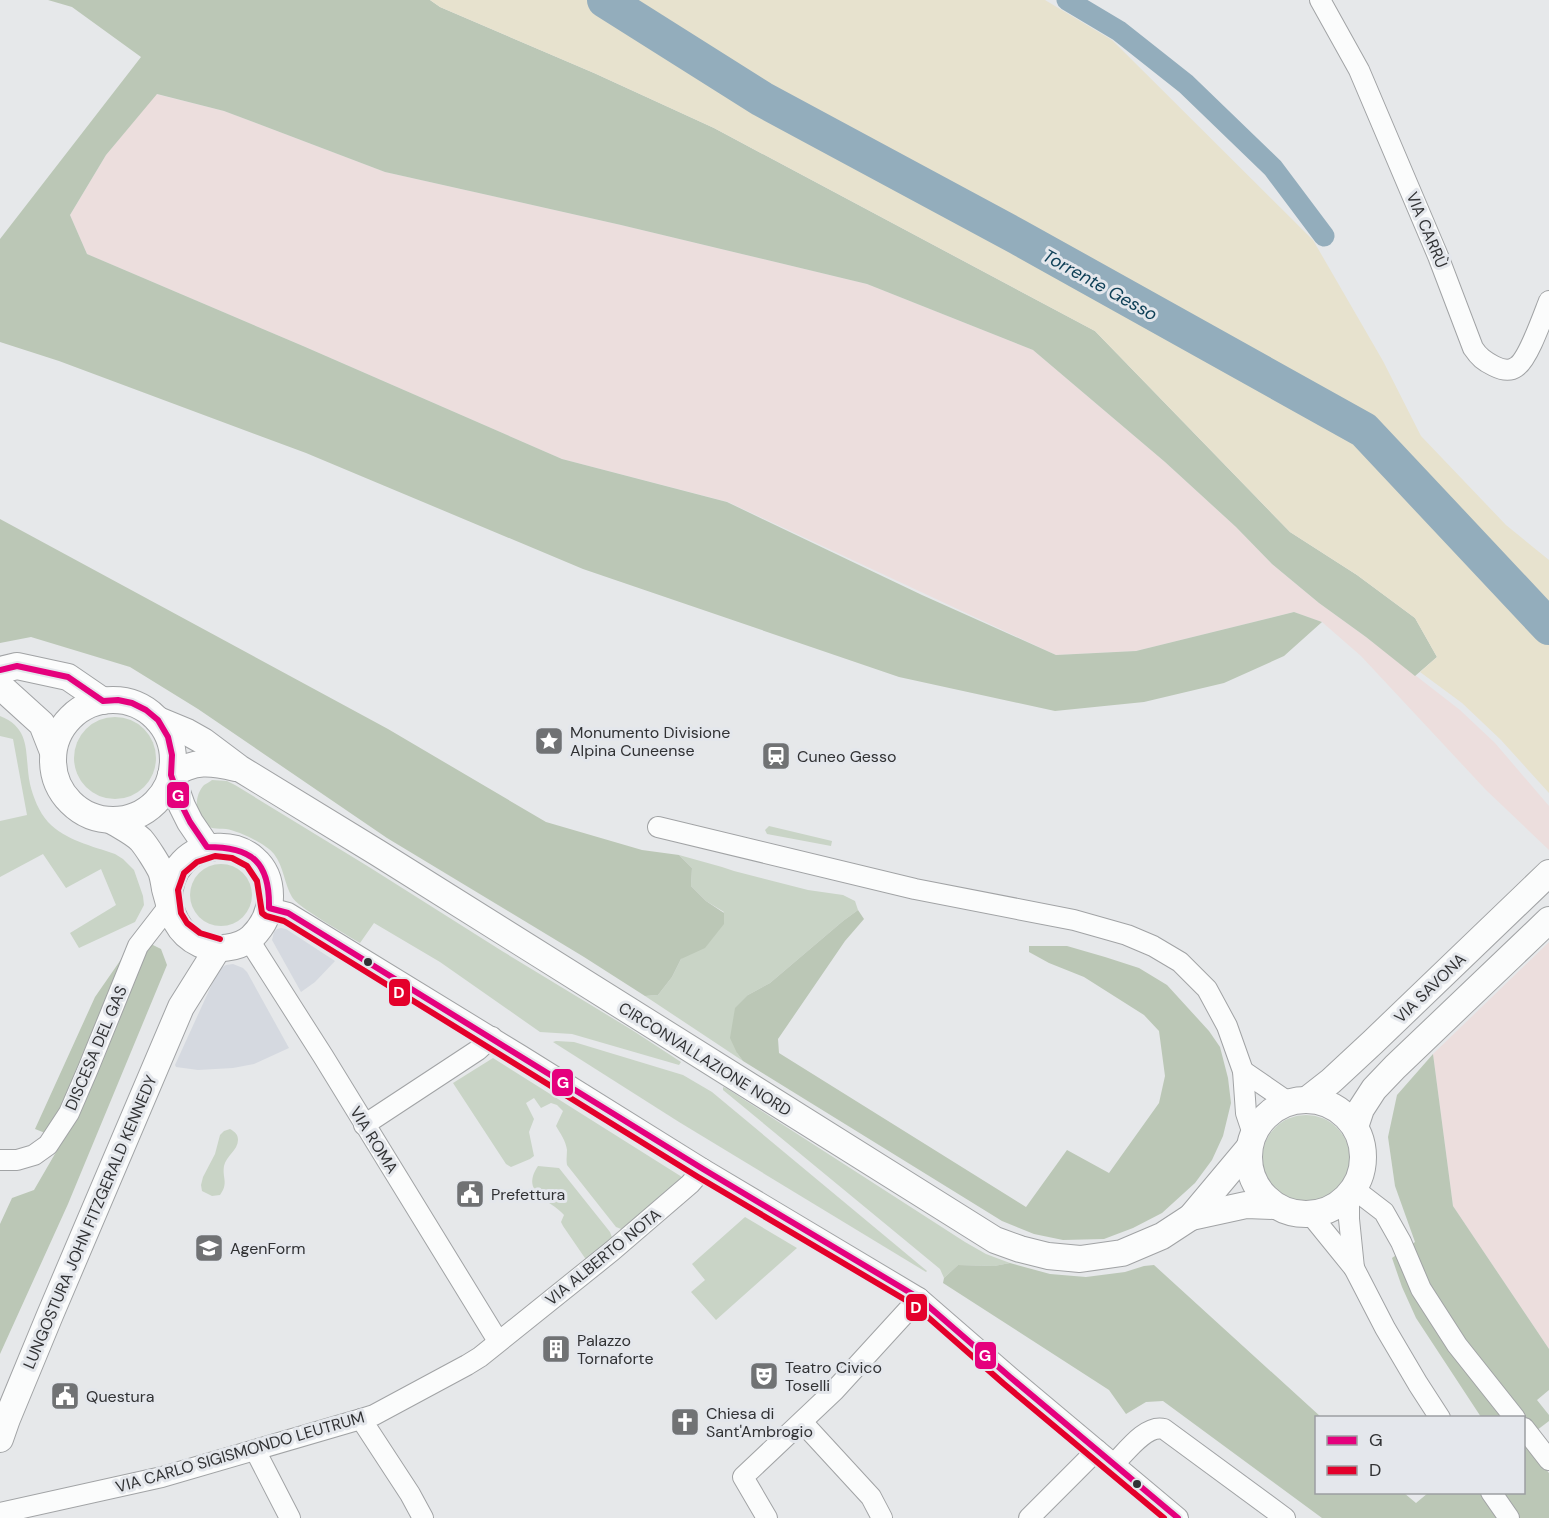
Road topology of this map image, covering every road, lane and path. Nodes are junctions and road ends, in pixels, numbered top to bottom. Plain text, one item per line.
1 (1320, 0) edge
2 (1549, 301) edge
3 (0, 670) edge
4 (0, 686) edge
5 (103, 701) junction
6 (158, 720) junction
7 (53, 752) junction
8 (239, 768) junction
9 (171, 775) junction
10 (111, 820) junction
11 (658, 827) dead end
12 (207, 847) junction
13 (1549, 873) edge
14 (169, 906) junction
15 (269, 908) junction
16 (1549, 921) edge
17 (186, 936) junction
18 (249, 940) junction
19 (218, 948) junction
20 (182, 1006) junction
21 (492, 1037) junction
22 (1243, 1071) junction
23 (1298, 1101) junction
24 (364, 1125) junction
25 (1355, 1127) junction
26 (1251, 1142) junction
27 (0, 1160) edge
28 (703, 1169) junction
29 (1352, 1192) junction
30 (1274, 1206) junction
31 (1311, 1215) junction
32 (1191, 1217) junction
33 (1354, 1268) junction
34 (919, 1298) junction
35 (498, 1341) junction
36 (1439, 1416) edge
37 (1513, 1416) edge
38 (361, 1419) junction
39 (802, 1422) junction
40 (1525, 1429) edge
41 (0, 1439) edge
42 (255, 1450) junction
43 (1097, 1450) junction
44 (1549, 1460) edge
45 (1114, 1464) junction
46 (1492, 1494) edge
47 (0, 1513) edge
48 (880, 1513) edge
49 (290, 1518) edge
50 (423, 1518) edge
51 (767, 1518) edge
52 (1029, 1518) edge
53 (1178, 1518) edge
54 (1285, 1518) edge
55 (1509, 1518) edge

1 - 2 street, VIA CARRÙ
3 - 5 main road
4 - 7 main road
5 - 6 main road
5 - 7 main road
6 - 8 main road, CIRCONVALLAZIONE NORD
6 - 9 main road
7 - 10 main road
8 - 9 main road, CIRCONVALLAZIONE NORD
8 - 32 main road, CIRCONVALLAZIONE NORD
9 - 10 main road
9 - 12 main road
10 - 14 main road
11 - 22 street
12 - 14 main road
12 - 15 main road
13 - 23 main road, VIA SAVONA
14 - 17 main road
14 - 27 street, DISCESA DEL GAS
15 - 18 main road
15 - 21 street
16 - 25 main road, VIA SAVONA
17 - 19 main road
17 - 20 main road, LUNGOSTURA JOHN FITZGERALD KENNEDY
18 - 19 main road
18 - 24 street, VIA ROMA
19 - 20 main road, LUNGOSTURA JOHN FITZGERALD KENNEDY
20 - 41 main road, LUNGOSTURA JOHN FITZGERALD KENNEDY
21 - 24 street
21 - 28 street
22 - 23 street
22 - 26 street
23 - 25 main road
23 - 26 main road
24 - 35 street, VIA ROMA
25 - 29 main road
26 - 30 main road
26 - 32 main road, CIRCONVALLAZIONE NORD
28 - 34 street
28 - 35 street, VIA ALBERTO NOTA
29 - 31 main road
29 - 33 street
29 - 37 street
30 - 31 main road
30 - 32 main road, CIRCONVALLAZIONE NORD
31 - 33 street
33 - 36 street
34 - 39 street
34 - 43 street
35 - 38 street, VIA CARLO SIGISMONDO LEUTRUM
38 - 42 street, VIA CARLO SIGISMONDO LEUTRUM
38 - 50 street
39 - 48 street
39 - 51 street
40 - 44 street
42 - 47 street, VIA CARLO SIGISMONDO LEUTRUM
42 - 49 street
43 - 45 street
43 - 52 street
45 - 53 street
45 - 54 street
46 - 55 street

